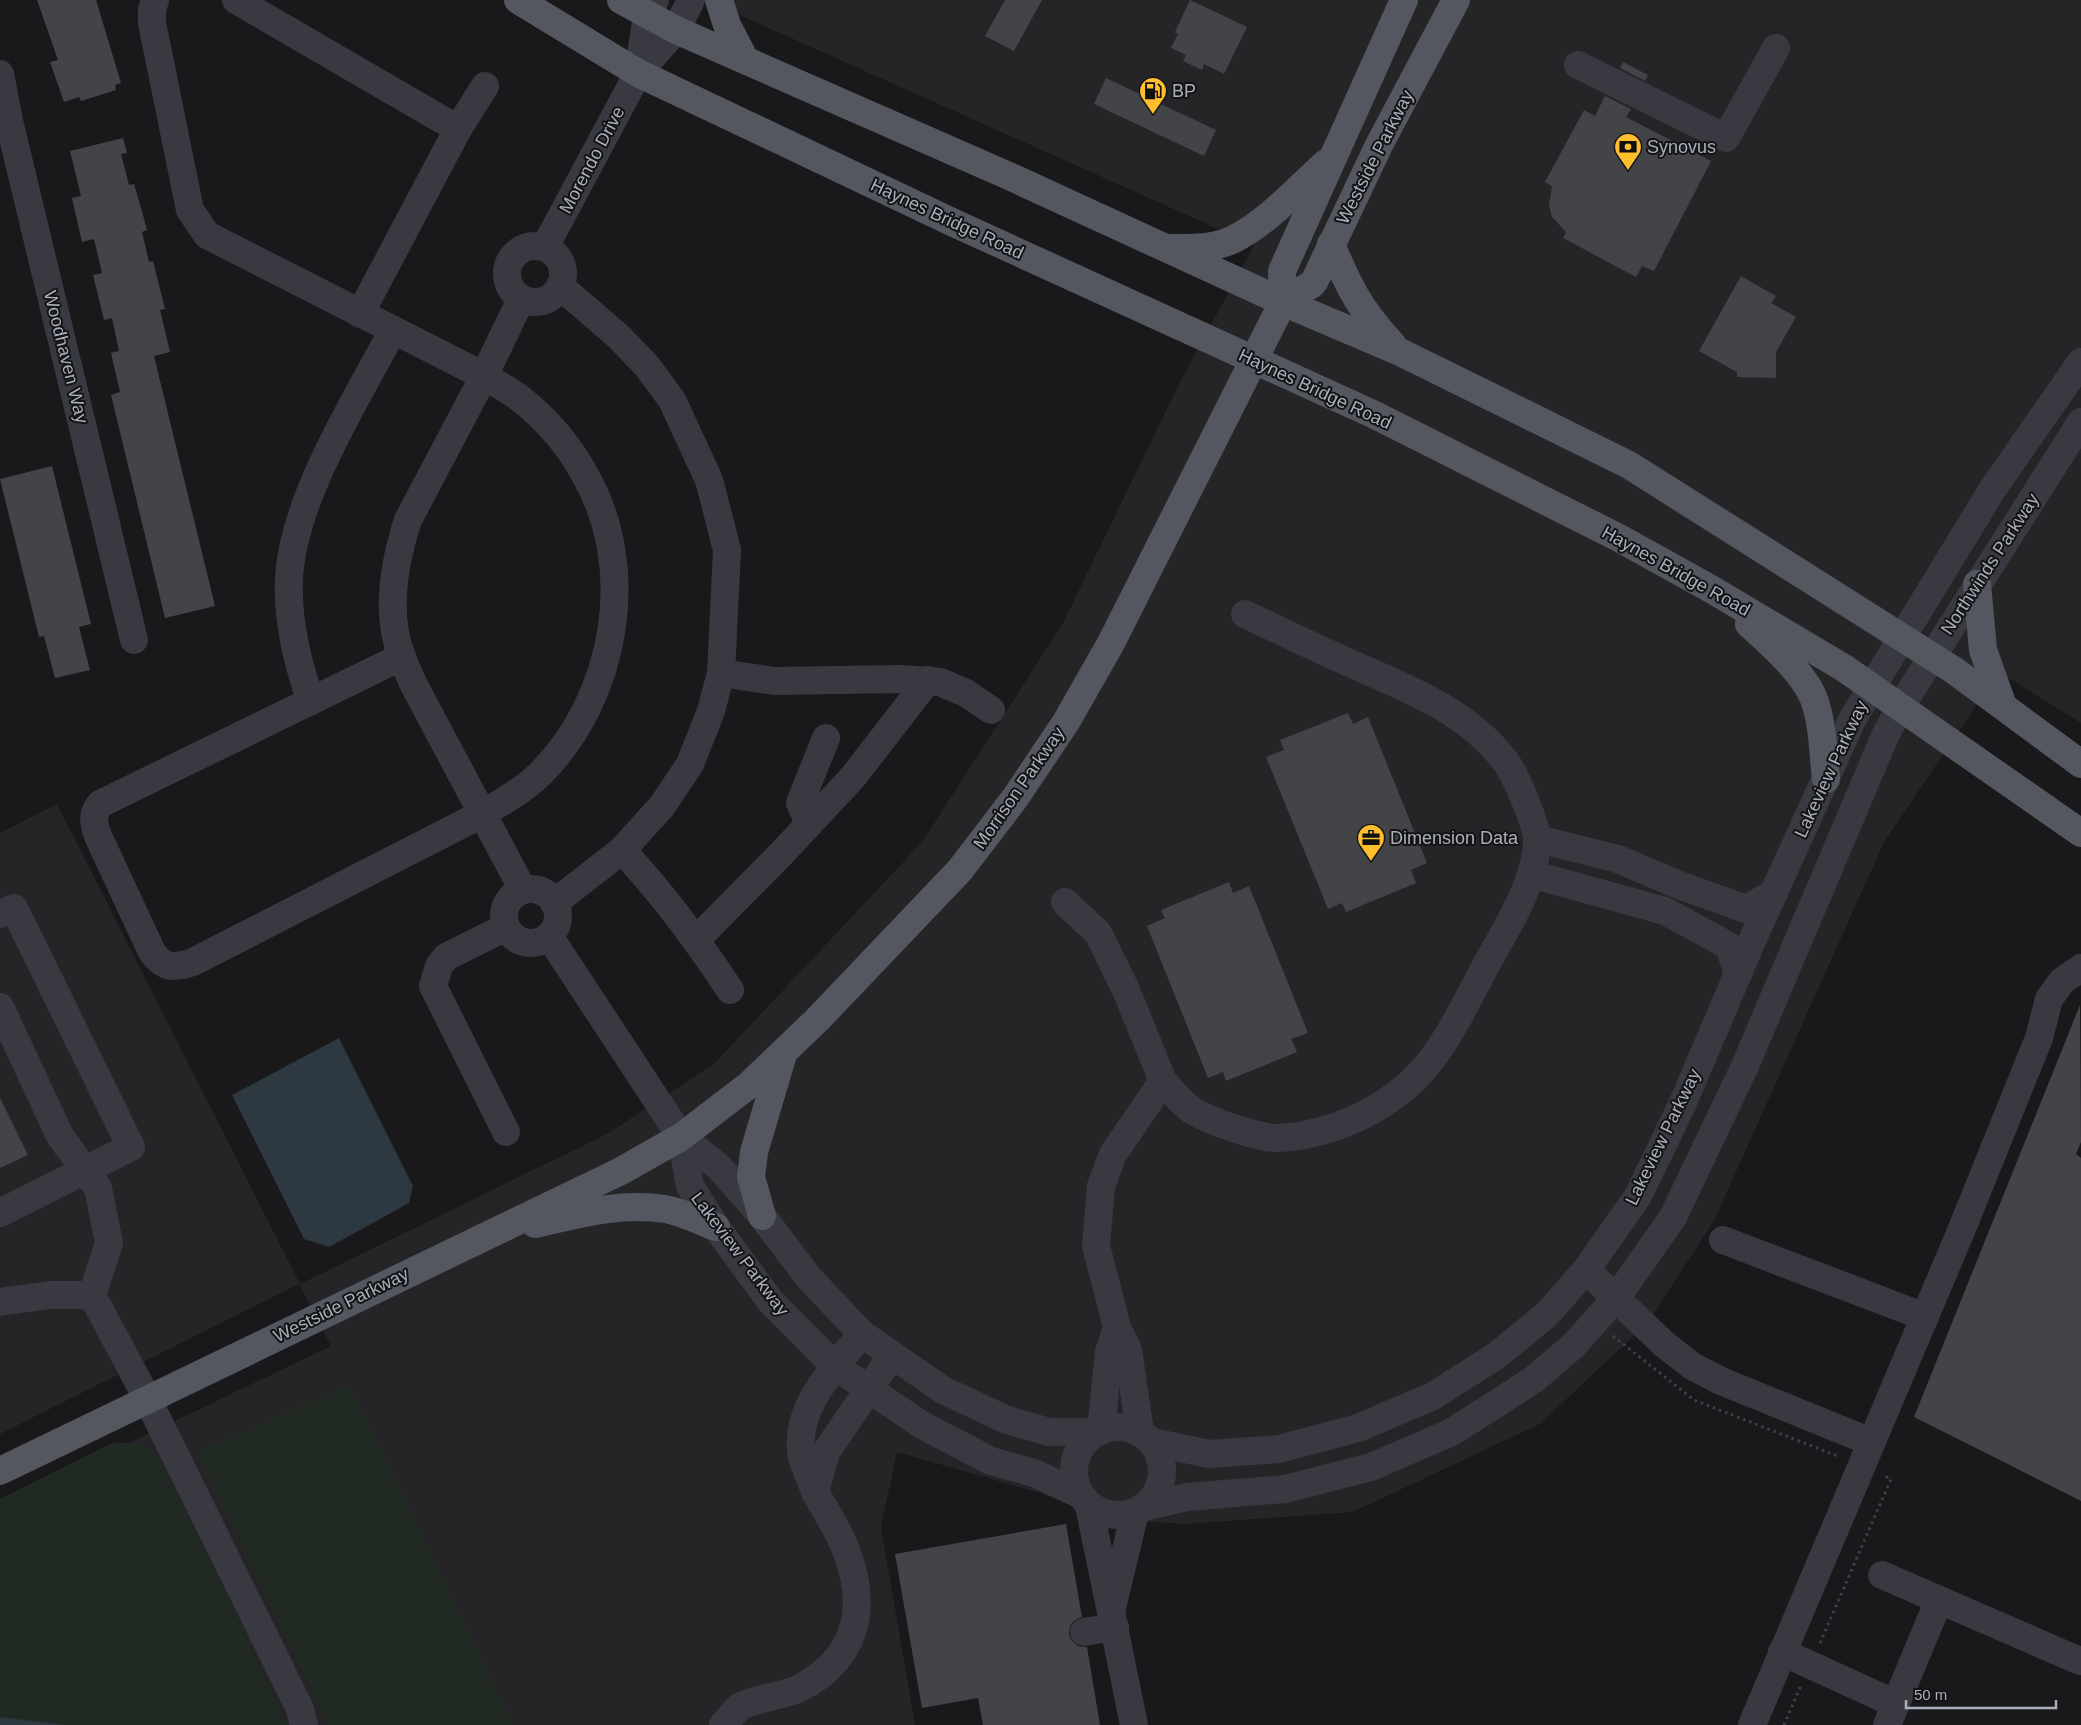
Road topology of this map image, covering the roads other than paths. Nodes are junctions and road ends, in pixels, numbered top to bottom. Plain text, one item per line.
1 (155, 0) edge
2 (236, 0) edge
3 (518, 0) edge
4 (621, 0) edge
5 (691, 0) edge
6 (719, 0) edge
7 (1404, 0) edge
8 (1456, 0) edge
9 (651, 8) edge
10 (676, 30) junction
11 (1776, 48) dead end
12 (744, 60) junction
13 (1578, 65) dead end
14 (638, 73) junction
15 (0, 74) edge
16 (485, 86) dead end
17 (458, 129) junction
18 (1334, 155) junction
19 (1332, 244) junction
20 (545, 247) junction
21 (1166, 248) junction
22 (560, 286) junction
23 (521, 299) junction
24 (1283, 302) junction
25 (360, 314) junction
26 (392, 330) junction
27 (1398, 351) junction
28 (1252, 360) junction
29 (2081, 362) edge
30 (484, 376) junction
31 (2081, 422) edge
32 (1977, 584) junction
33 (1711, 589) junction
34 (1245, 614) dead end
35 (1901, 636) junction
36 (134, 640) dead end
37 (1931, 656) junction
38 (401, 657) junction
39 (721, 673) junction
40 (928, 680) junction
41 (1871, 686) junction
42 (311, 701) junction
43 (1901, 706) junction
44 (2003, 706) junction
45 (992, 710) dead end
46 (826, 738) dead end
47 (2081, 764) edge
48 (1826, 779) junction
49 (482, 814) junction
50 (809, 824) junction
51 (2081, 833) edge
52 (1538, 839) junction
53 (622, 850) junction
54 (1531, 874) junction
55 (522, 890) junction
56 (1774, 893) junction
57 (1065, 902) dead end
58 (554, 903) junction
59 (0, 914) edge
60 (506, 927) junction
61 (549, 936) junction
62 (697, 940) junction
63 (2081, 968) edge
64 (1738, 974) junction
65 (730, 990) dead end
66 (0, 1008) edge
67 (784, 1052) junction
68 (1163, 1081) junction
69 (506, 1132) dead end
70 (681, 1137) junction
71 (86, 1171) junction
72 (0, 1213) edge
73 (762, 1216) junction
74 (716, 1227) junction
75 (483, 1237) junction
76 (1723, 1240) dead end
77 (1586, 1270) junction
78 (92, 1295) junction
79 (1617, 1297) junction
80 (0, 1302) edge
81 (1925, 1316) junction
82 (1117, 1327) junction
83 (862, 1334) junction
84 (892, 1355) junction
85 (835, 1366) junction
86 (869, 1389) junction
87 (148, 1400) junction
88 (1099, 1431) junction
89 (1146, 1437) junction
90 (1867, 1454) junction
91 (0, 1471) edge
92 (815, 1492) junction
93 (1084, 1500) junction
94 (1140, 1510) junction
95 (1882, 1575) dead end
96 (1939, 1600) junction
97 (1113, 1620) junction
98 (1084, 1632) dead end
99 (1782, 1652) junction
100 (2080, 1660) dead end
101 (1892, 1715) edge
102 (304, 1725) edge
103 (723, 1725) edge
104 (1134, 1725) edge
105 (1752, 1725) edge

1 - 25 street
2 - 17 street
3 - 14 main road, Haynes Bridge Road
4 - 9 main road
5 - 10 street
6 - 12 main road
7 - 18 main road, Westside Parkway
8 - 19 main road, Westside Parkway
9 - 10 main road
9 - 14 street
10 - 12 main road
10 - 14 street
11 - 13 street
12 - 21 main road
14 - 20 street, Morendo Drive
14 - 28 main road, Haynes Bridge Road
15 - 36 street, Woodhaven Way
16 - 17 street
17 - 25 street
18 - 21 main road
18 - 24 main road, Westside Parkway
19 - 24 main road, Westside Parkway
19 - 27 main road
20 - 22 street
20 - 23 street
21 - 24 main road
22 - 23 street
22 - 39 street
23 - 30 street
24 - 27 main road
24 - 28 main road, Westside Parkway
25 - 26 street
26 - 30 street
26 - 42 street
27 - 35 main road
28 - 33 main road, Haynes Bridge Road
28 - 67 main road, Morrison Parkway
29 - 35 street, Northwinds Parkway
30 - 38 street
30 - 49 street
31 - 32 street, Northwinds Parkway
32 - 37 street, Northwinds Parkway
32 - 44 main road
33 - 41 main road, Haynes Bridge Road
33 - 48 main road
34 - 52 street
35 - 37 main road
35 - 41 street, Lakeview Parkway
37 - 43 street, Northwinds Parkway
37 - 44 main road
38 - 42 street
38 - 49 street
39 - 40 street
39 - 53 street
40 - 45 street
40 - 50 street
41 - 43 main road, Haynes Bridge Road
41 - 48 street, Lakeview Parkway
42 - 49 street
43 - 51 main road, Haynes Bridge Road
43 - 79 street, Lakeview Parkway
44 - 47 main road
46 - 50 street
48 - 56 street, Lakeview Parkway
49 - 55 street
50 - 62 street
52 - 54 street
52 - 56 street
53 - 58 street
53 - 62 street
54 - 64 street
54 - 68 street
55 - 58 street
55 - 60 street
56 - 64 street, Lakeview Parkway
57 - 68 street
58 - 61 street
59 - 71 street
60 - 61 street
60 - 69 street
61 - 70 street
62 - 65 street
63 - 81 street
64 - 77 street, Lakeview Parkway
66 - 71 street
67 - 70 main road, Morrison Parkway
67 - 73 main road
68 - 82 street
70 - 73 street, Lakeview Parkway
70 - 74 street, Lakeview Parkway
70 - 75 main road, Westside Parkway
71 - 72 street
71 - 78 street
73 - 83 street, Lakeview Parkway
74 - 75 main road
74 - 85 street, Lakeview Parkway
75 - 87 main road, Westside Parkway
76 - 81 street
77 - 79 street
77 - 89 street, Lakeview Parkway
78 - 80 street
78 - 87 street
79 - 90 street
79 - 94 street, Lakeview Parkway
81 - 90 street
82 - 88 street
82 - 89 street
83 - 84 street, Lakeview Parkway
83 - 85 street
84 - 86 street
84 - 88 street, Lakeview Parkway
85 - 86 street, Lakeview Parkway
85 - 92 street
86 - 92 street
86 - 93 street, Lakeview Parkway
87 - 91 main road, Westside Parkway
87 - 102 street
88 - 89 street
88 - 93 street
89 - 94 street
90 - 99 street
92 - 103 street
93 - 94 street
93 - 97 street
94 - 97 street
95 - 96 street
96 - 100 street
96 - 101 street
97 - 98 street
97 - 104 street
99 - 101 street
99 - 105 street

